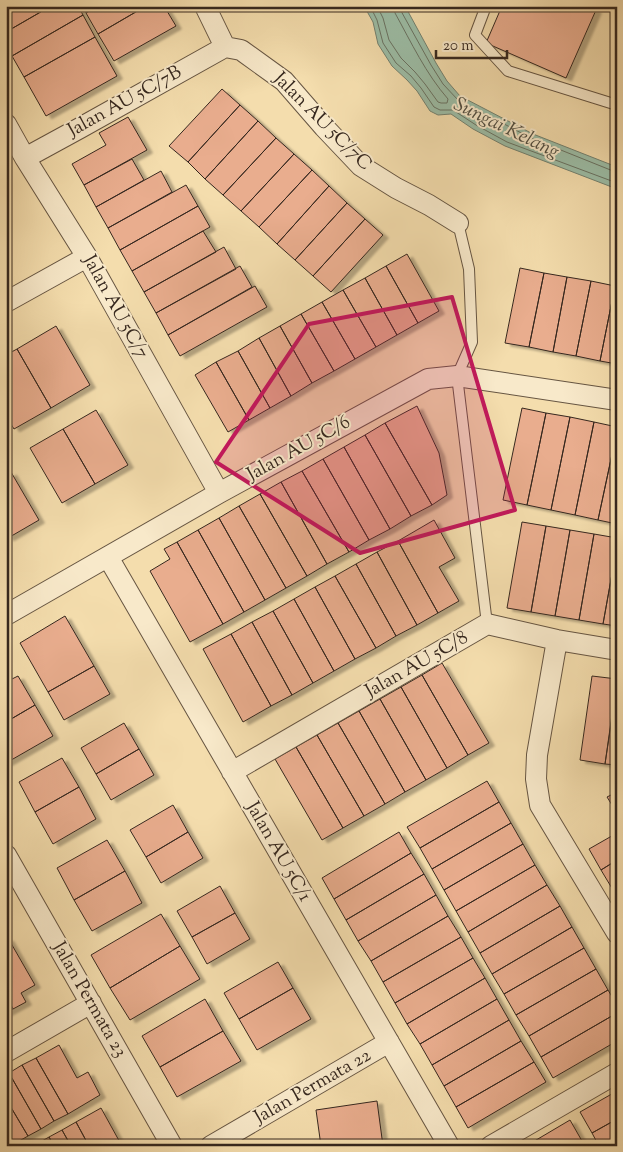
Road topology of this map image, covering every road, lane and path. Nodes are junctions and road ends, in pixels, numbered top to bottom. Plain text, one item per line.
1 (205, 6) edge
2 (486, 6) edge
3 (225, 46) junction
4 (617, 105) edge
5 (6, 124) edge
6 (25, 158) junction
7 (458, 223) joint
8 (87, 257) junction
9 (6, 302) edge
10 (457, 376) junction
11 (617, 400) edge
12 (219, 493) junction
13 (108, 558) junction
14 (6, 615) edge
15 (487, 624) junction
16 (557, 640) junction
17 (617, 650) edge
18 (232, 772) junction
19 (6, 854) edge
20 (617, 932) edge
21 (91, 1003) junction
22 (389, 1042) junction
23 (6, 1052) edge
24 (617, 1073) edge
25 (172, 1146) edge
26 (211, 1146) edge
27 (449, 1146) edge
28 (492, 1146) edge

1 - 3 street
2 - 4 lane
3 - 6 street, Jalan AU 5C/7B
3 - 7 street, Jalan AU 5C/7C
5 - 6 street, Jalan AU 5C/7
6 - 8 street, Jalan AU 5C/7
7 - 10 lane
8 - 9 street
8 - 12 street, Jalan AU 5C/7
10 - 11 street, Jalan AU 5C/6
10 - 12 street, Jalan AU 5C/6
10 - 15 lane
12 - 13 street, Jalan AU 5C/6
13 - 14 street, Jalan AU 5C/6
13 - 18 street, Jalan AU 5C/1
15 - 16 street, Jalan AU 5C/8
15 - 18 street, Jalan AU 5C/8
16 - 17 street, Jalan AU 5C/8
16 - 20 street
18 - 22 street, Jalan AU 5C/1
19 - 21 street, Jalan Permata 23
21 - 23 street
21 - 25 street, Jalan Permata 23
22 - 26 street, Jalan Permata 22
22 - 27 street, Jalan AU 5C/1
24 - 28 street

